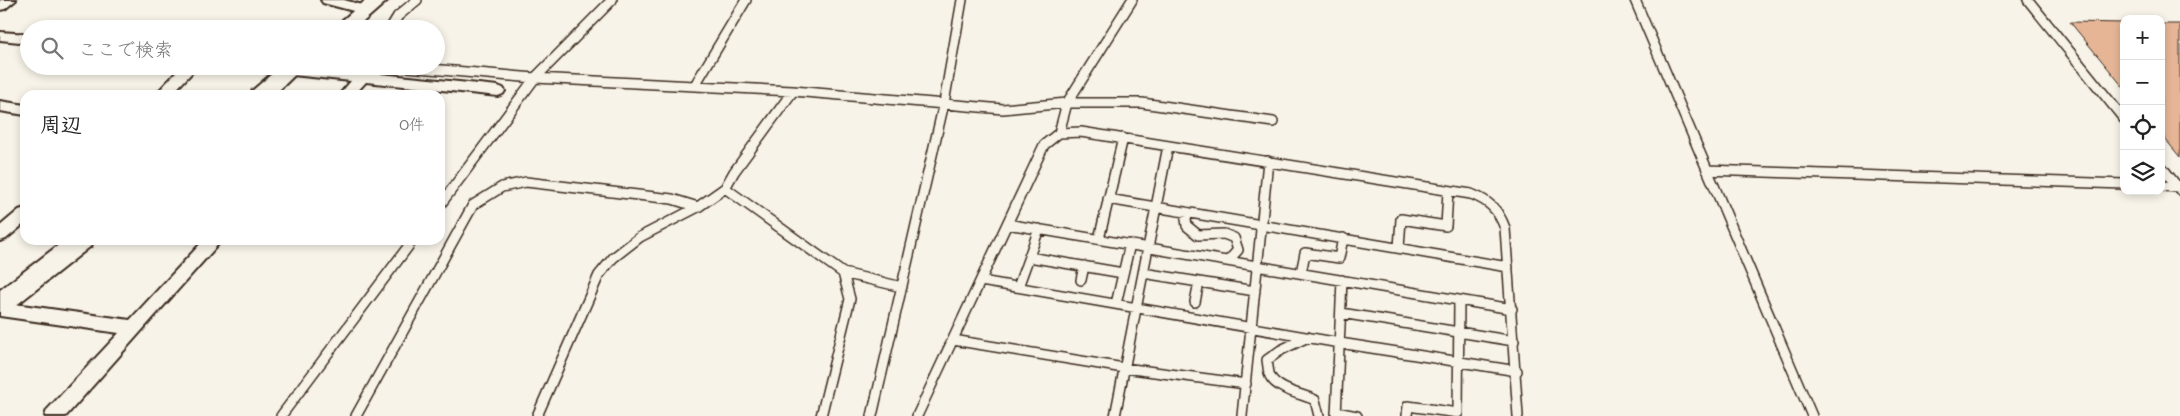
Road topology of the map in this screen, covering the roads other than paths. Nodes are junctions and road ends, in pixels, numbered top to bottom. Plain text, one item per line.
1 (9, 0) edge
2 (328, 0) edge
3 (417, 0) edge
4 (612, 0) edge
5 (746, 0) edge
6 (962, 0) edge
7 (1132, 0) edge
8 (1635, 0) edge
9 (2028, 0) edge
10 (372, 5) edge
11 (0, 6) edge
12 (353, 20) edge
13 (396, 20) edge
14 (0, 36) edge
15 (20, 38) edge
16 (445, 70) edge
17 (182, 75) edge
18 (284, 75) edge
19 (341, 75) edge
20 (362, 78) junction
21 (535, 78) junction
22 (695, 85) junction
23 (167, 90) edge
24 (267, 90) edge
25 (351, 90) edge
26 (498, 91) dead end
27 (793, 91) junction
28 (944, 103) junction
29 (1067, 103) junction
30 (1, 108) edge
31 (20, 110) edge
32 (2120, 115) edge
33 (1273, 122) dead end
34 (1059, 133) junction
35 (1123, 138) junction
36 (1168, 146) junction
37 (1268, 161) junction
38 (1708, 170) junction
39 (2165, 171) edge
40 (2120, 184) edge
41 (2165, 186) edge
42 (725, 188) junction
43 (2179, 188) edge
44 (1448, 191) junction
45 (445, 198) edge
46 (1108, 199) junction
47 (698, 207) junction
48 (1156, 207) junction
49 (1186, 212) junction
50 (20, 218) edge
51 (1007, 224) junction
52 (1261, 224) junction
53 (1039, 229) junction
54 (0, 235) edge
55 (1343, 238) junction
56 (1099, 239) junction
57 (1130, 244) junction
58 (76, 245) edge
59 (209, 245) edge
60 (409, 245) edge
61 (1148, 246) junction
62 (1399, 248) junction
63 (1029, 257) junction
64 (1229, 260) junction
65 (1258, 265) junction
66 (1084, 266) junction
67 (1508, 267) junction
68 (843, 273) junction
69 (1123, 273) junction
70 (1143, 273) junction
71 (1301, 273) junction
72 (1081, 280) dead end
73 (1342, 280) junction
74 (981, 281) junction
75 (1199, 282) junction
76 (902, 287) junction
77 (1018, 287) junction
78 (1255, 291) junction
79 (1459, 300) junction
80 (1195, 302) dead end
81 (0, 304) edge
82 (1116, 304) junction
83 (1136, 307) junction
84 (0, 309) edge
85 (1512, 309) junction
86 (1341, 313) junction
87 (1251, 327) junction
88 (134, 328) junction
89 (1460, 332) junction
90 (1308, 337) junction
91 (953, 340) junction
92 (1514, 341) junction
93 (1340, 343) junction
94 (1458, 362) junction
95 (1124, 368) junction
96 (1517, 371) junction
97 (1246, 384) junction
98 (1336, 414) edge
99 (54, 416) edge
100 (281, 416) edge
101 (356, 416) edge
102 (537, 416) edge
103 (821, 416) edge
104 (872, 416) edge
105 (921, 416) edge
106 (1115, 416) edge
107 (1242, 416) edge
108 (1318, 416) edge
109 (1357, 416) edge
110 (1407, 416) edge
111 (1518, 416) edge
112 (1812, 416) edge

1 - 11 street
2 - 10 street
3 - 13 lane
4 - 21 lane
5 - 22 lane
6 - 28 lane
7 - 29 lane
8 - 38 lane
9 - 32 lane
10 - 12 street
14 - 15 street
16 - 21 lane
17 - 23 street
18 - 24 street
19 - 20 street
20 - 25 street
20 - 26 street
21 - 22 lane
21 - 45 lane
22 - 27 lane
27 - 28 lane
27 - 42 lane
28 - 29 lane
28 - 76 lane
29 - 33 lane
29 - 34 lane
30 - 31 street
34 - 35 lane
34 - 51 lane
35 - 36 lane
35 - 46 lane
36 - 37 lane
36 - 48 lane
37 - 44 lane
37 - 52 lane
38 - 40 lane
38 - 112 lane
39 - 43 lane
41 - 43 lane
42 - 47 lane
42 - 68 lane
44 - 62 lane
44 - 67 lane
46 - 48 lane
46 - 56 lane
47 - 101 lane
47 - 102 lane
48 - 49 lane
48 - 61 lane
49 - 52 lane
49 - 64 lane
50 - 54 street
51 - 53 lane
51 - 74 lane
52 - 55 lane
52 - 65 lane
53 - 56 lane
53 - 63 lane
55 - 62 lane
55 - 71 lane
56 - 57 lane
57 - 61 lane
57 - 69 lane
58 - 81 street
59 - 88 street
60 - 100 lane
61 - 64 lane
61 - 70 lane
62 - 67 lane
63 - 66 lane
63 - 77 lane
64 - 65 lane
65 - 71 lane
65 - 78 lane
66 - 69 lane
66 - 72 lane
67 - 85 lane
68 - 76 lane
68 - 103 lane
69 - 82 lane
70 - 75 lane
70 - 83 lane
71 - 73 lane
73 - 79 lane
73 - 86 lane
74 - 77 lane
74 - 91 lane
75 - 78 lane
75 - 80 lane
76 - 104 lane
77 - 82 lane
78 - 87 lane
79 - 85 lane
79 - 89 lane
82 - 83 lane
83 - 87 lane
83 - 95 lane
84 - 88 street
85 - 92 lane
86 - 89 lane
86 - 93 lane
87 - 90 lane
87 - 97 lane
88 - 99 street
89 - 92 lane
89 - 94 lane
90 - 93 lane
90 - 108 lane
91 - 95 lane
91 - 105 lane
92 - 96 lane
93 - 94 lane
93 - 98 lane
94 - 96 lane
94 - 110 lane
95 - 97 lane
95 - 106 lane
96 - 111 lane
97 - 107 lane
98 - 109 lane

